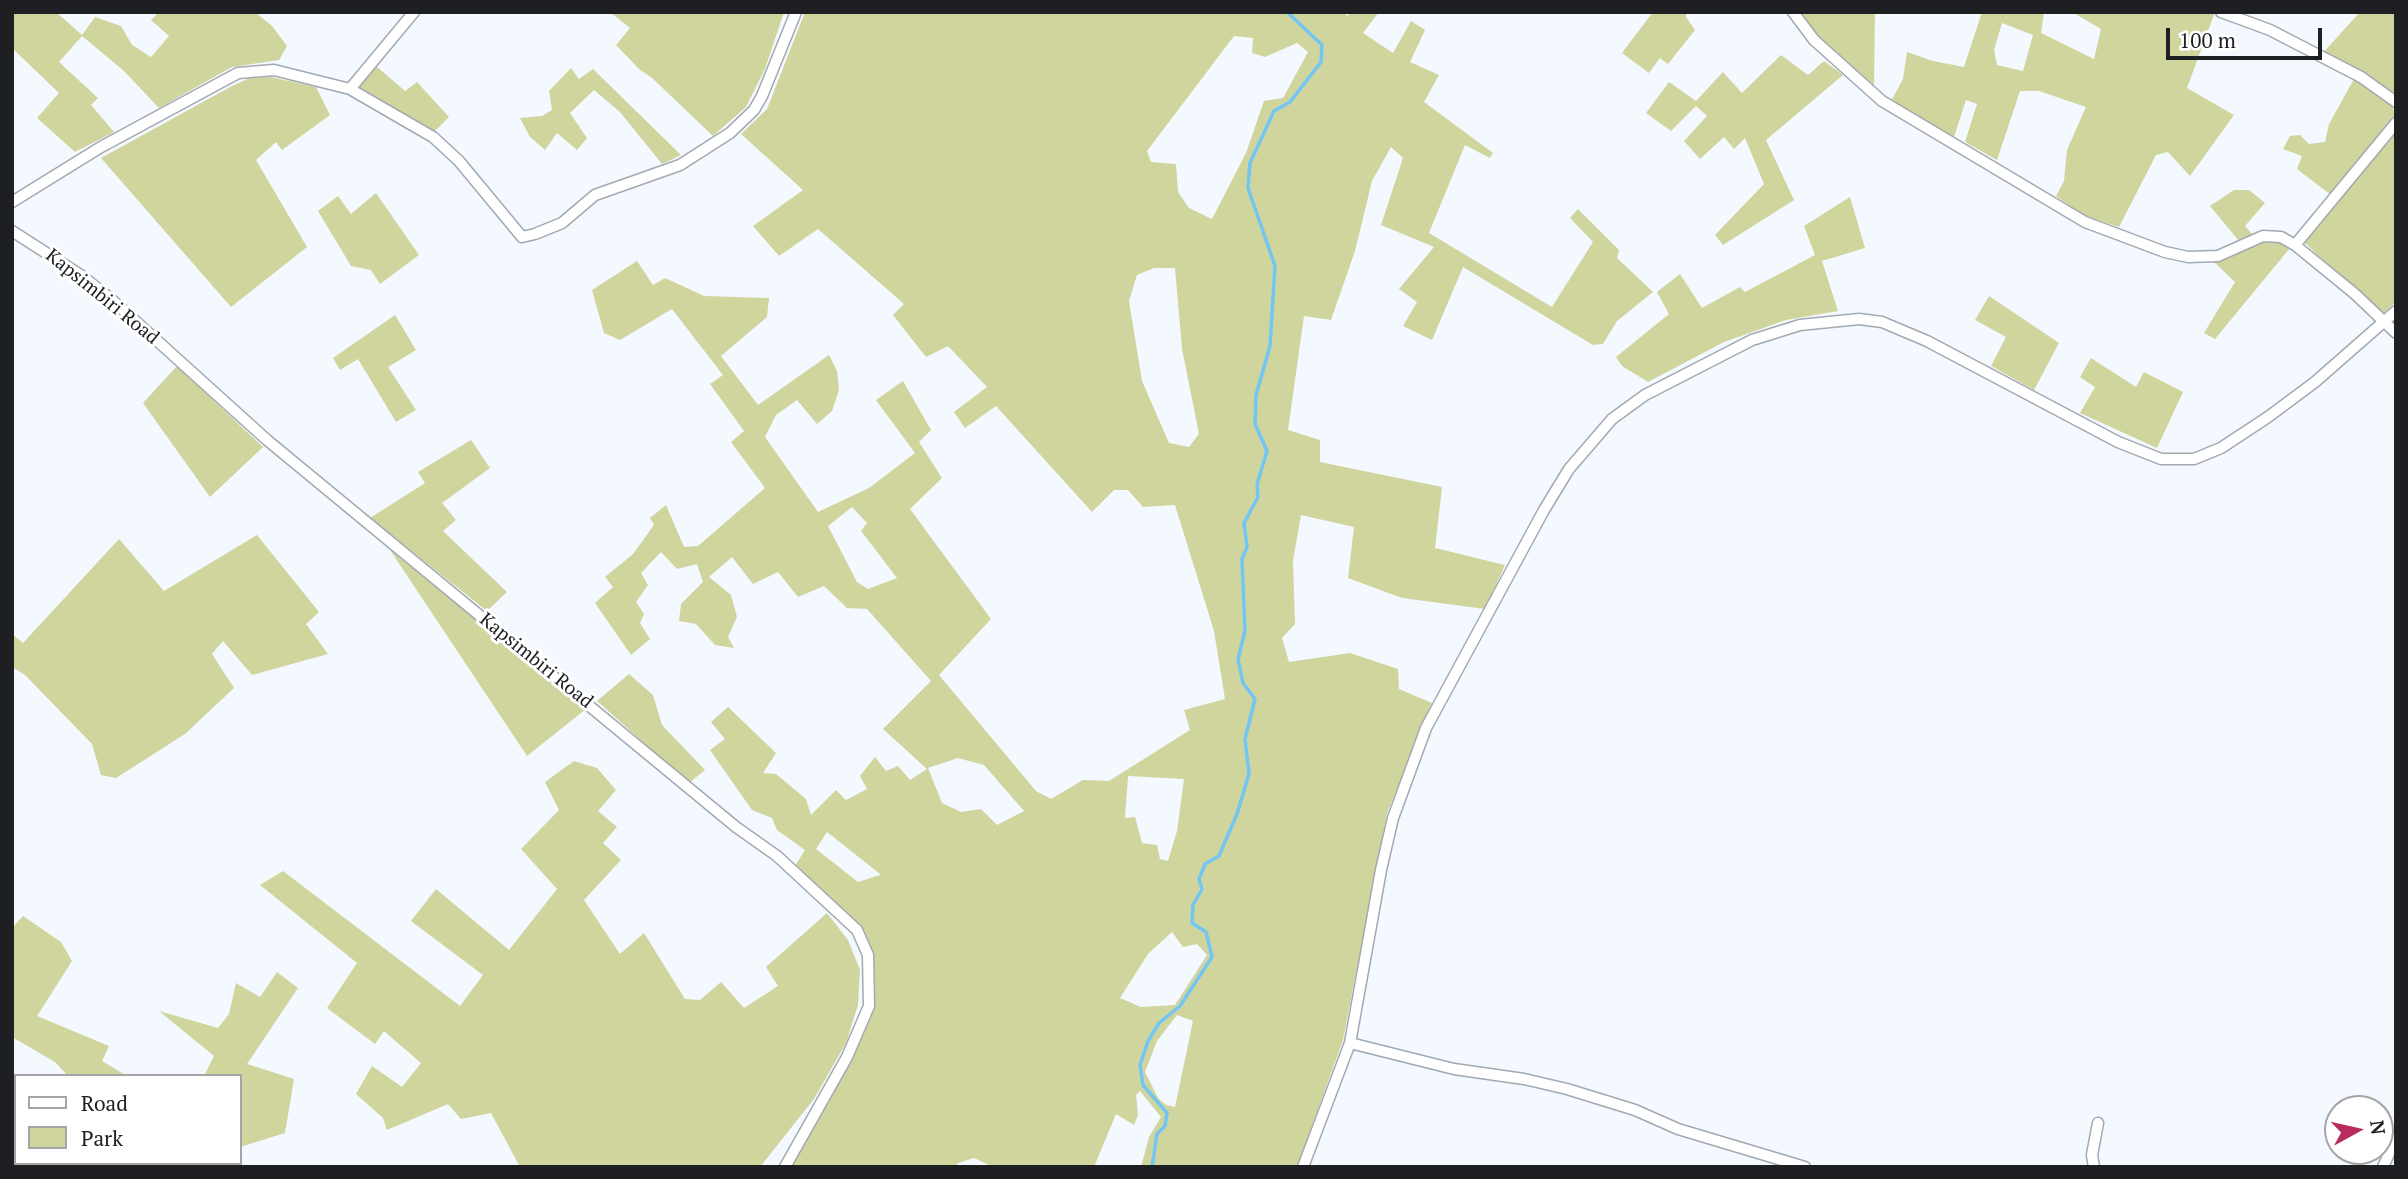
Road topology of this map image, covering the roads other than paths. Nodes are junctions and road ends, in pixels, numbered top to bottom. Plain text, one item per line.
1 (414, 12) edge
2 (796, 12) edge
3 (1793, 12) edge
4 (2221, 12) edge
5 (350, 89) junction
6 (2396, 102) edge
7 (2396, 123) edge
8 (12, 202) edge
9 (12, 231) edge
10 (2295, 245) junction
11 (2396, 312) edge
12 (2384, 322) junction
13 (2396, 333) edge
14 (1350, 1043) junction
15 (2098, 1123) dead end
16 (2396, 1138) edge
17 (785, 1167) edge
18 (1303, 1167) edge
19 (1805, 1167) edge
20 (2094, 1167) edge
21 (2383, 1167) edge

1 - 5 street
2 - 5 street
3 - 10 street
4 - 6 street
5 - 8 street
7 - 10 street
9 - 17 street, Kapsimbiri Road
10 - 12 street
11 - 12 street
12 - 13 street
12 - 14 street
14 - 18 street
14 - 19 street
15 - 20 street
16 - 21 street

